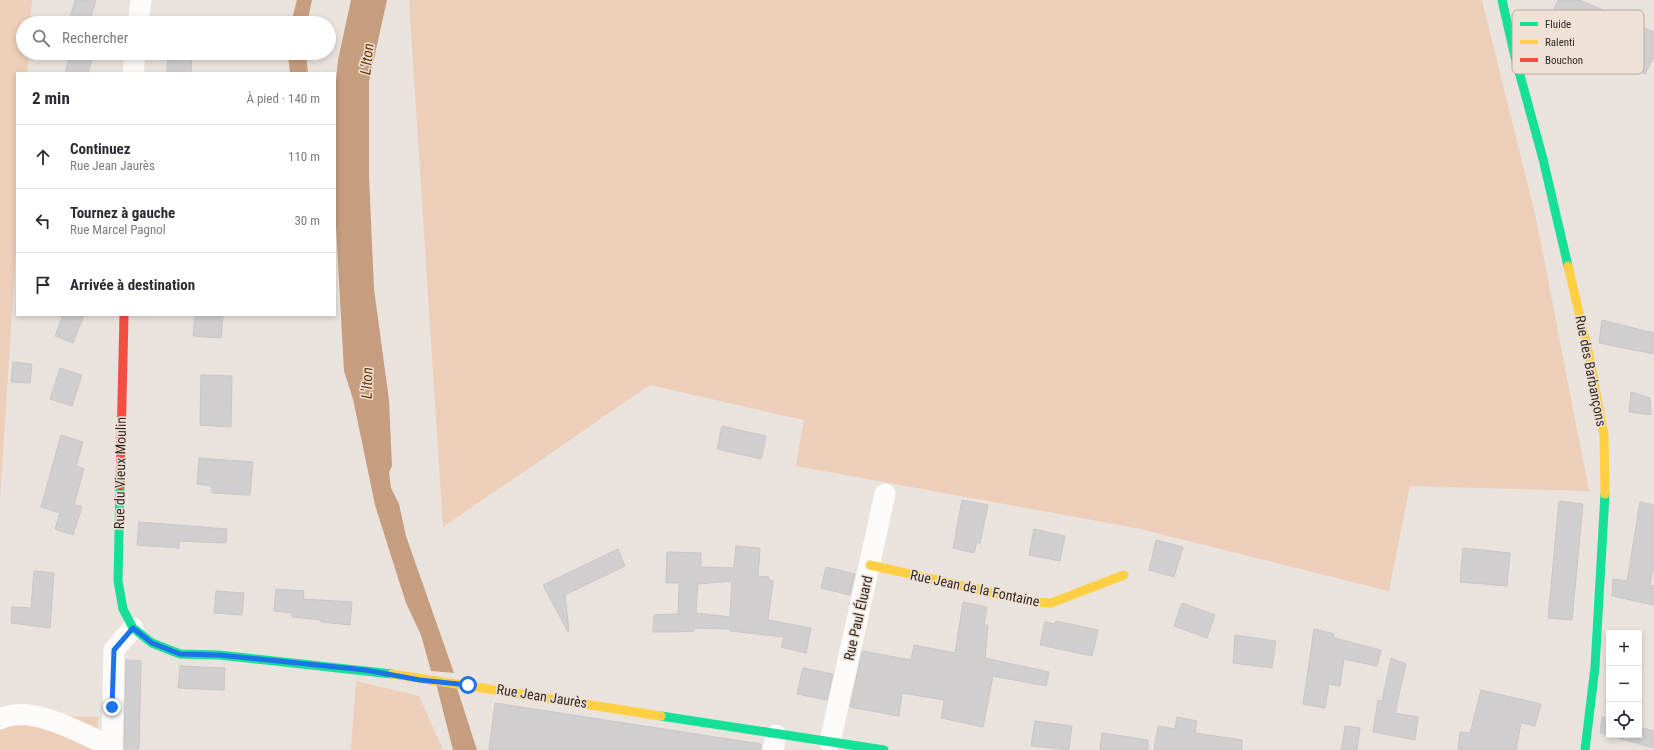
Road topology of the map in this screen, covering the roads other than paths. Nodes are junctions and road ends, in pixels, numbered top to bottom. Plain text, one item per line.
1 (140, 0) edge
2 (1502, 0) edge
3 (139, 16) edge
4 (1512, 44) edge
5 (134, 60) edge
6 (133, 72) edge
7 (1520, 74) edge
8 (124, 316) edge
9 (885, 494) dead end
10 (870, 566) junction
11 (1124, 575) dead end
12 (133, 628) junction
13 (0, 719) edge
14 (774, 742) edge
15 (830, 742) junction
16 (112, 748) edge
17 (884, 750) edge
18 (1585, 750) edge

1 - 3 street
2 - 4 street, Rue des Barbançons
5 - 6 street
7 - 18 street, Rue des Barbançons
8 - 12 street, Rue du Vieux Moulin
9 - 10 street, Rue Paul Éluard
10 - 11 street, Rue Jean de la Fontaine
10 - 15 street, Rue Paul Éluard
12 - 14 street, Rue Jean Jaurès
12 - 16 street
13 - 16 street
14 - 15 street, Rue Jean Jaurès
15 - 17 street, Rue Jean Jaurès

